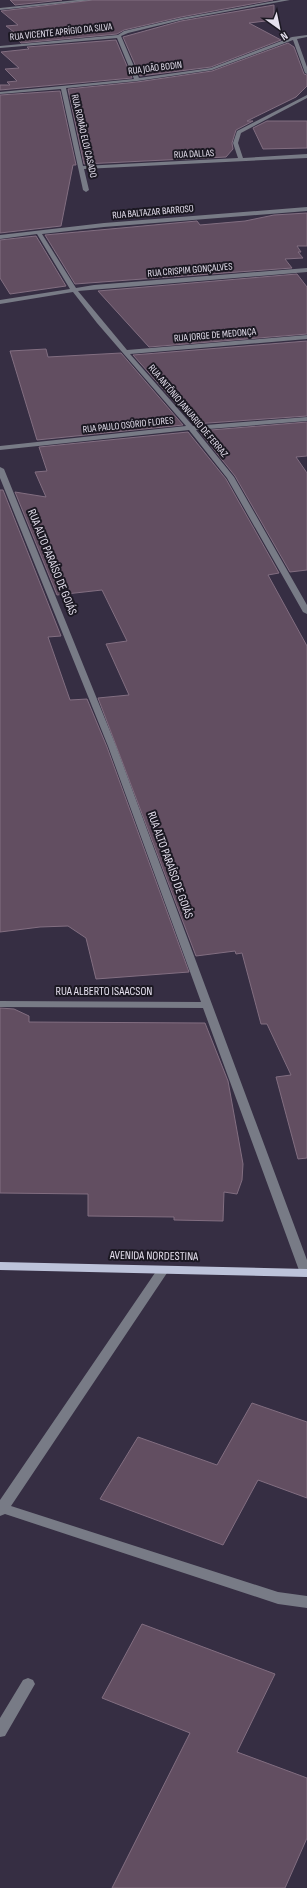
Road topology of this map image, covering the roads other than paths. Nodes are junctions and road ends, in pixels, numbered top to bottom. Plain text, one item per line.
1 (90, 0) edge
2 (288, 0) edge
3 (0, 9) edge
4 (120, 36) junction
5 (307, 36) edge
6 (294, 38) junction
7 (0, 47) edge
8 (307, 73) edge
9 (137, 80) junction
10 (63, 87) junction
11 (0, 93) edge
12 (307, 96) edge
13 (307, 156) edge
14 (242, 160) junction
15 (82, 168) junction
16 (86, 190) dead end
17 (307, 208) edge
18 (39, 233) junction
19 (0, 237) edge
20 (307, 270) edge
21 (74, 290) junction
22 (0, 302) edge
23 (307, 337) edge
24 (126, 352) junction
25 (307, 419) edge
26 (191, 428) junction
27 (0, 448) edge
28 (0, 469) edge
29 (307, 612) edge
30 (0, 1004) edge
31 (207, 1005) junction
32 (0, 1266) edge
33 (162, 1270) junction
34 (307, 1273) edge
35 (1, 1510) edge
36 (307, 1602) edge
37 (28, 1684) dead end
38 (0, 1731) edge

1 - 3 street
2 - 4 street, RUA VICENTE APRÍGIO DA SILVA
4 - 7 street, RUA VICENTE APRÍGIO DA SILVA
4 - 9 street
5 - 6 street, RUA JOÃO BODIN
6 - 8 street
6 - 9 street, RUA JOÃO BODIN
9 - 10 street, RUA JOÃO BODIN
10 - 11 street, RUA JOÃO BODIN
10 - 15 street, RUA ROMÃO ELOI CASADO
12 - 14 street
13 - 14 street, RUA DALLAS
14 - 15 street, RUA DALLAS
15 - 16 street, RUA ROMÃO ELOI CASADO
17 - 18 street, RUA BALTAZAR BARROSO
18 - 19 street, RUA BALTAZAR BARROSO
18 - 21 street, RUA ANTÔNIO JANUARIO DE FERRAZ
20 - 21 street, RUA CRISPIM GONÇALVES
21 - 22 street, RUA CRISPIM GONÇALVES
21 - 24 street, RUA ANTÔNIO JANUARIO DE FERRAZ
23 - 24 street, RUA JORGE DE MEDONÇA
24 - 26 street, RUA ANTÔNIO JANUARIO DE FERRAZ
25 - 26 street, RUA PAULO OSÓRIO FLORES
26 - 27 street, RUA PAULO OSÓRIO FLORES
26 - 29 street, RUA ANTÔNIO JANUARIO DE FERRAZ
28 - 31 street, RUA ALTO PARAÍSO DE GOIÁS
30 - 31 street, RUA ALBERTO ISAACSON
31 - 34 street, RUA ALTO PARAÍSO DE GOIÁS
32 - 33 main road, AVENIDA NORDESTINA
33 - 34 main road, AVENIDA NORDESTINA
33 - 35 street
35 - 36 street
37 - 38 street

